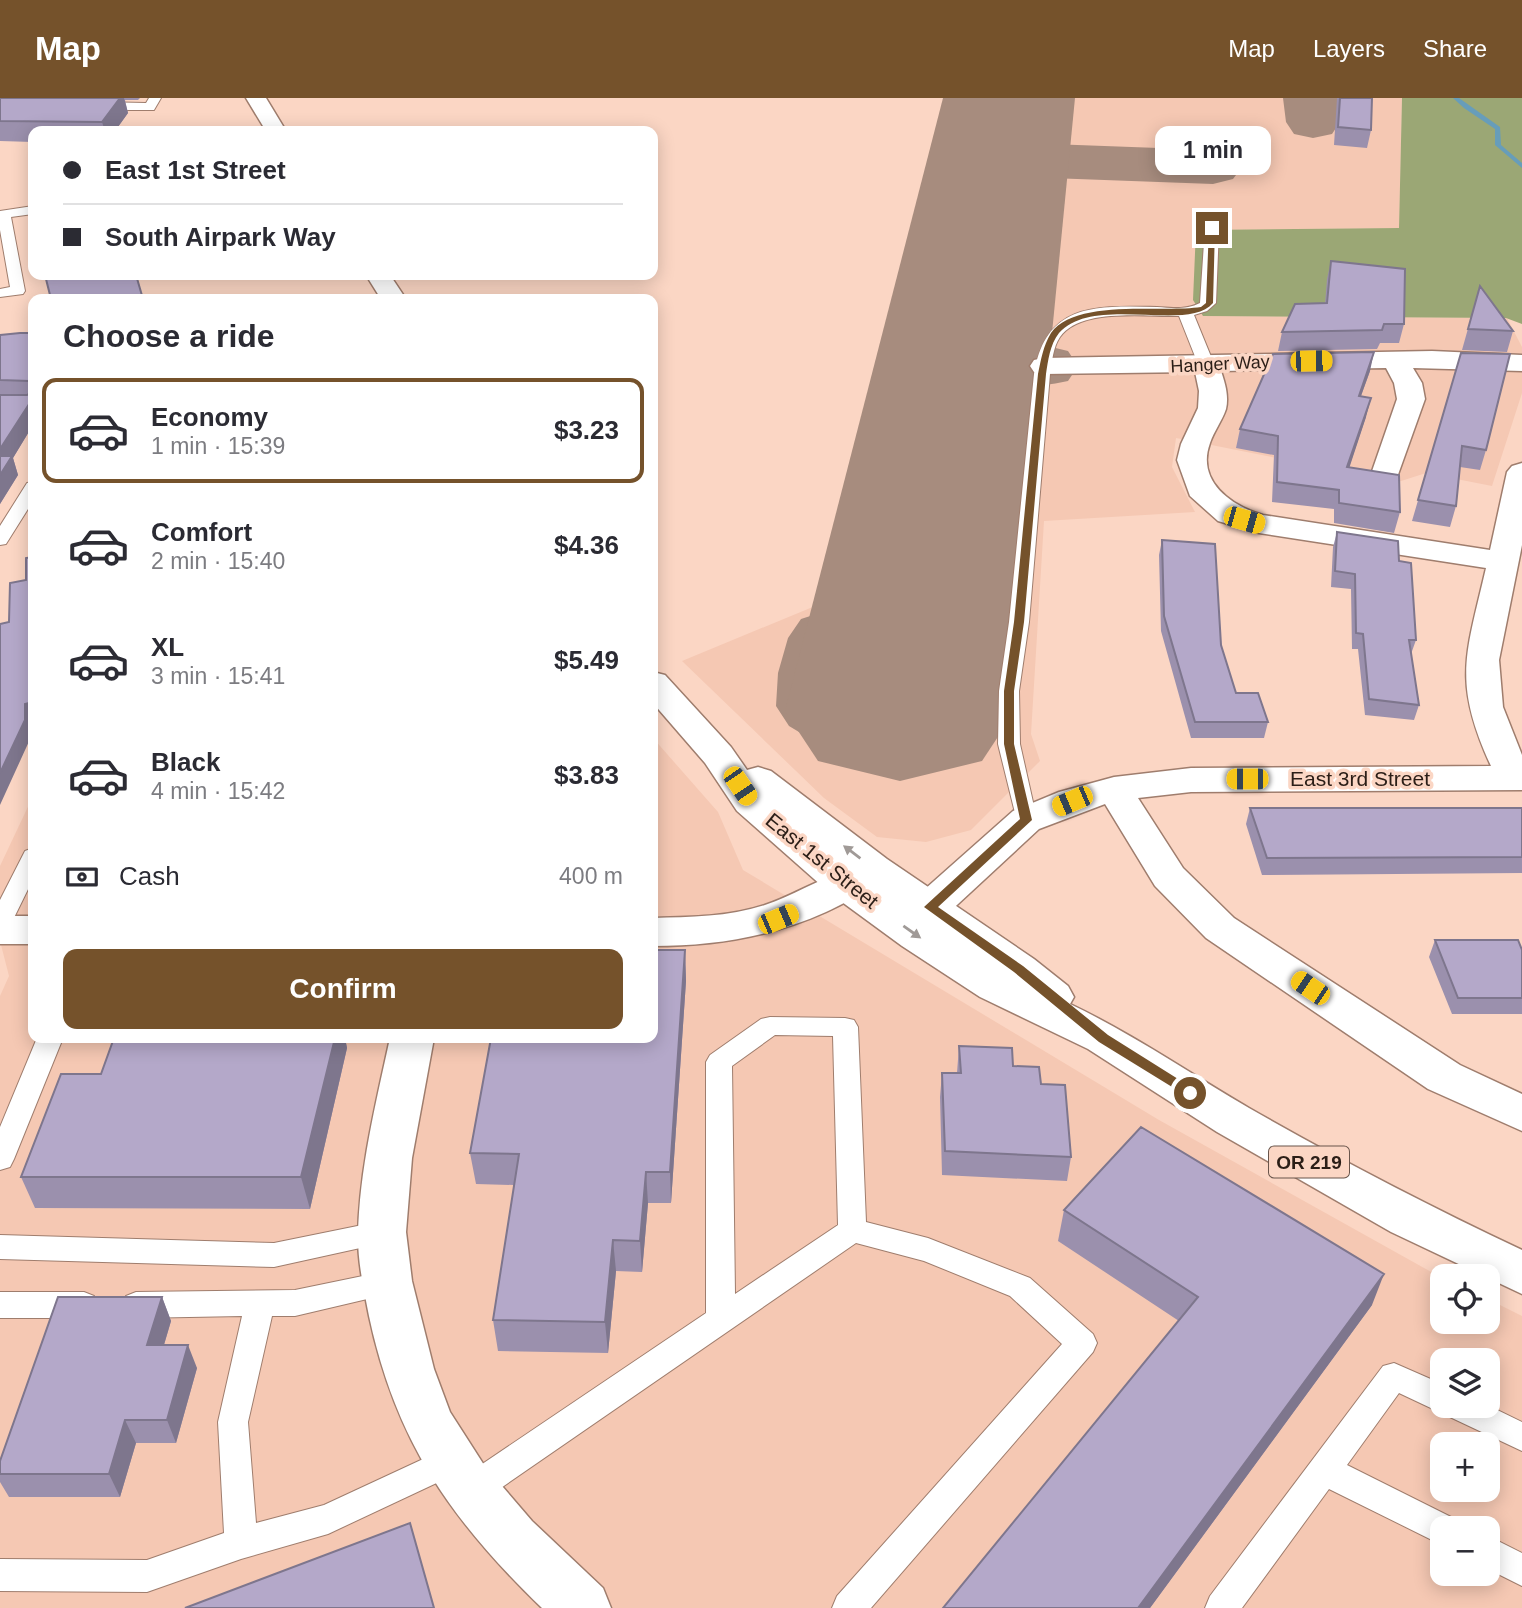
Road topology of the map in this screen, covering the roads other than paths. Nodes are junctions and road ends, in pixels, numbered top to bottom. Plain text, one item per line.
1 (155, 98) edge
2 (256, 98) edge
3 (85, 106) edge
4 (273, 126) edge
5 (28, 211) edge
6 (1212, 228) dead end
7 (0, 293) edge
8 (1185, 312) junction
9 (1395, 360) junction
10 (1522, 363) edge
11 (1206, 364) junction
12 (1043, 366) junction
13 (1522, 472) edge
14 (1385, 477) edge
15 (28, 494) edge
16 (0, 538) edge
17 (1503, 561) junction
18 (658, 688) edge
19 (718, 755) junction
20 (1519, 778) edge
21 (1114, 789) junction
22 (1026, 820) junction
23 (28, 866) edge
24 (845, 886) junction
25 (930, 907) junction
26 (0, 924) edge
27 (0, 930) edge
28 (28, 930) edge
29 (658, 932) edge
30 (1103, 1038) junction
31 (48, 1043) edge
32 (411, 1043) edge
33 (1522, 1114) edge
34 (0, 1159) edge
35 (852, 1230) junction
36 (382, 1233) junction
37 (0, 1247) edge
38 (1522, 1273) edge
39 (387, 1283) junction
40 (260, 1304) junction
41 (0, 1305) edge
42 (720, 1319) junction
43 (1430, 1393) edge
44 (1482, 1418) edge
45 (1522, 1437) edge
46 (1324, 1470) junction
47 (460, 1476) junction
48 (1430, 1523) edge
49 (241, 1544) junction
50 (1500, 1558) edge
51 (1522, 1570) edge
52 (0, 1575) edge
53 (583, 1608) edge
54 (849, 1608) edge
55 (1222, 1608) edge

1 - 3 lane
2 - 4 street
5 - 7 lane
6 - 8 lane
8 - 11 lane
8 - 12 lane
9 - 10 street, Hanger Way
9 - 11 street, Hanger Way
9 - 14 street
11 - 12 street, Hanger Way
11 - 17 street
12 - 22 lane
13 - 17 street
15 - 16 lane
17 - 20 street
18 - 19 street, OR 219
19 - 24 street, East 1st Street / OR 219
25 -> 19 street, East 1st Street / OR 219
20 - 21 street, East 3rd Street
21 - 22 street, East 3rd Street
21 - 33 street
22 - 25 street, East 3rd Street
23 - 26 lane
24 - 29 street
24 -> 30 street, East 1st Street / OR 219
25 - 30 street, East 1st Street / OR 219
27 - 28 street
30 - 38 street, East 1st Street / OR 219
31 - 34 lane
32 - 36 street
35 - 42 lane
35 - 42 lane
35 - 54 lane
36 - 37 lane
36 - 39 street
39 - 40 lane
39 - 47 street
40 - 41 lane
40 - 49 lane
42 - 47 lane
43 - 46 lane
44 - 45 lane
46 - 48 lane
46 - 55 lane
47 - 49 lane
47 - 53 street
49 - 52 lane
50 - 51 lane

